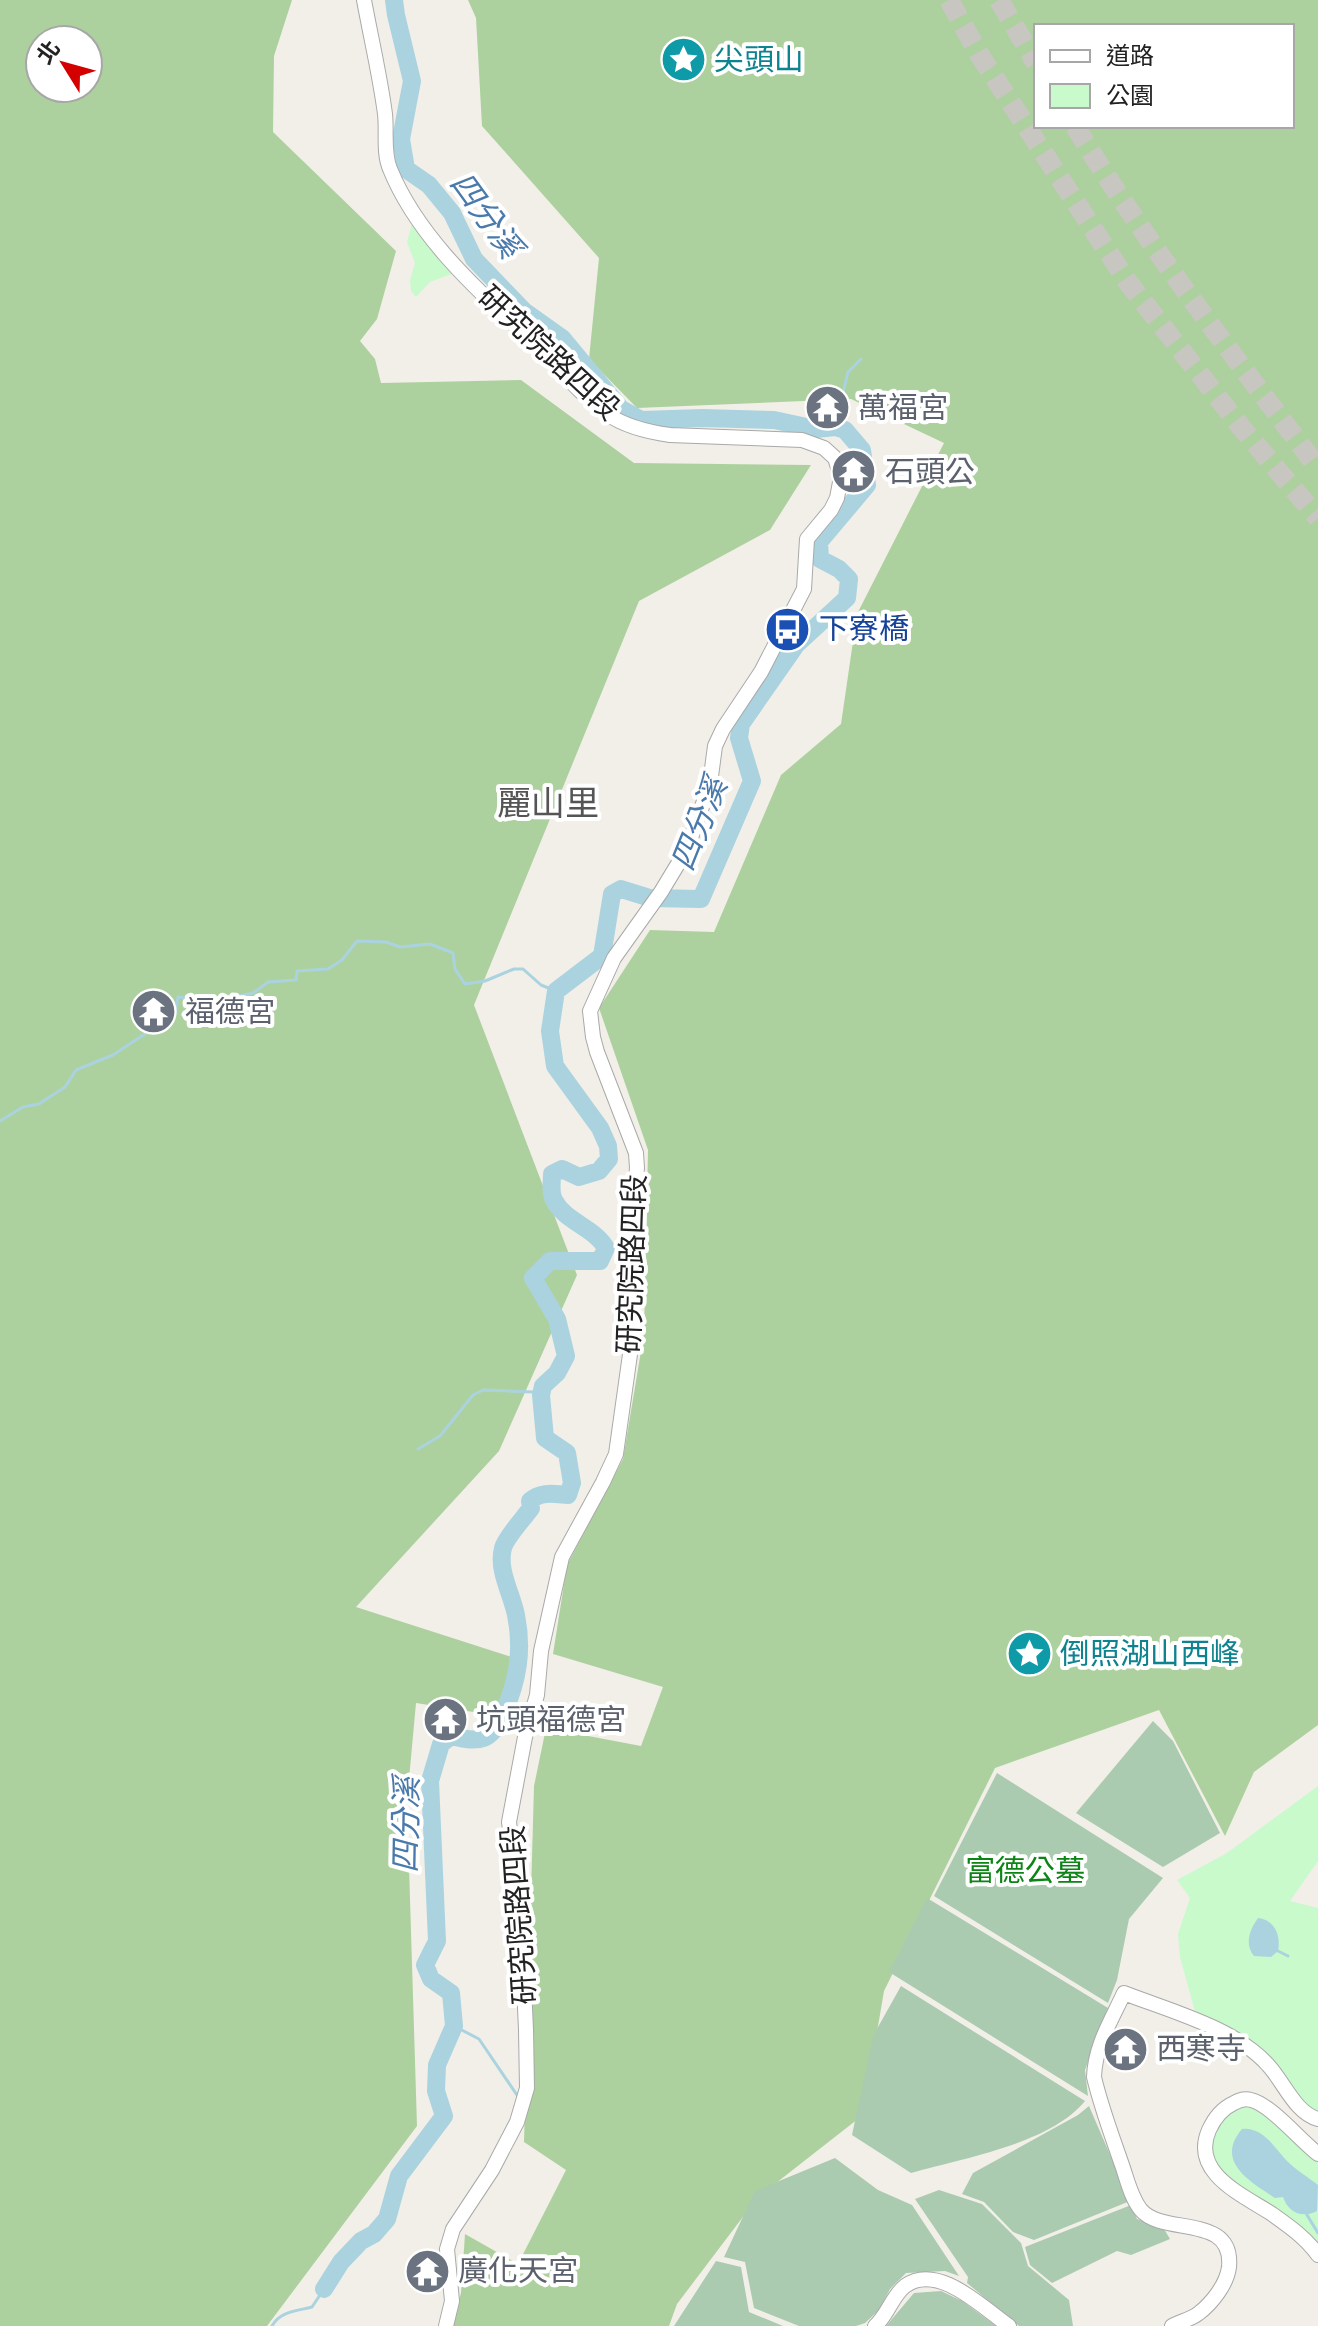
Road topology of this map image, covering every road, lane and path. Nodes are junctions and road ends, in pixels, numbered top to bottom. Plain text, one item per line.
1 (364, 0) edge
2 (1318, 2119) edge
3 (1318, 2154) edge
4 (1318, 2255) edge
5 (446, 2326) edge
6 (875, 2326) edge
7 (1009, 2326) edge
8 (1172, 2326) edge

1 - 5 street, 研究院路四段
2 - 8 street
3 - 4 street
6 - 7 street

